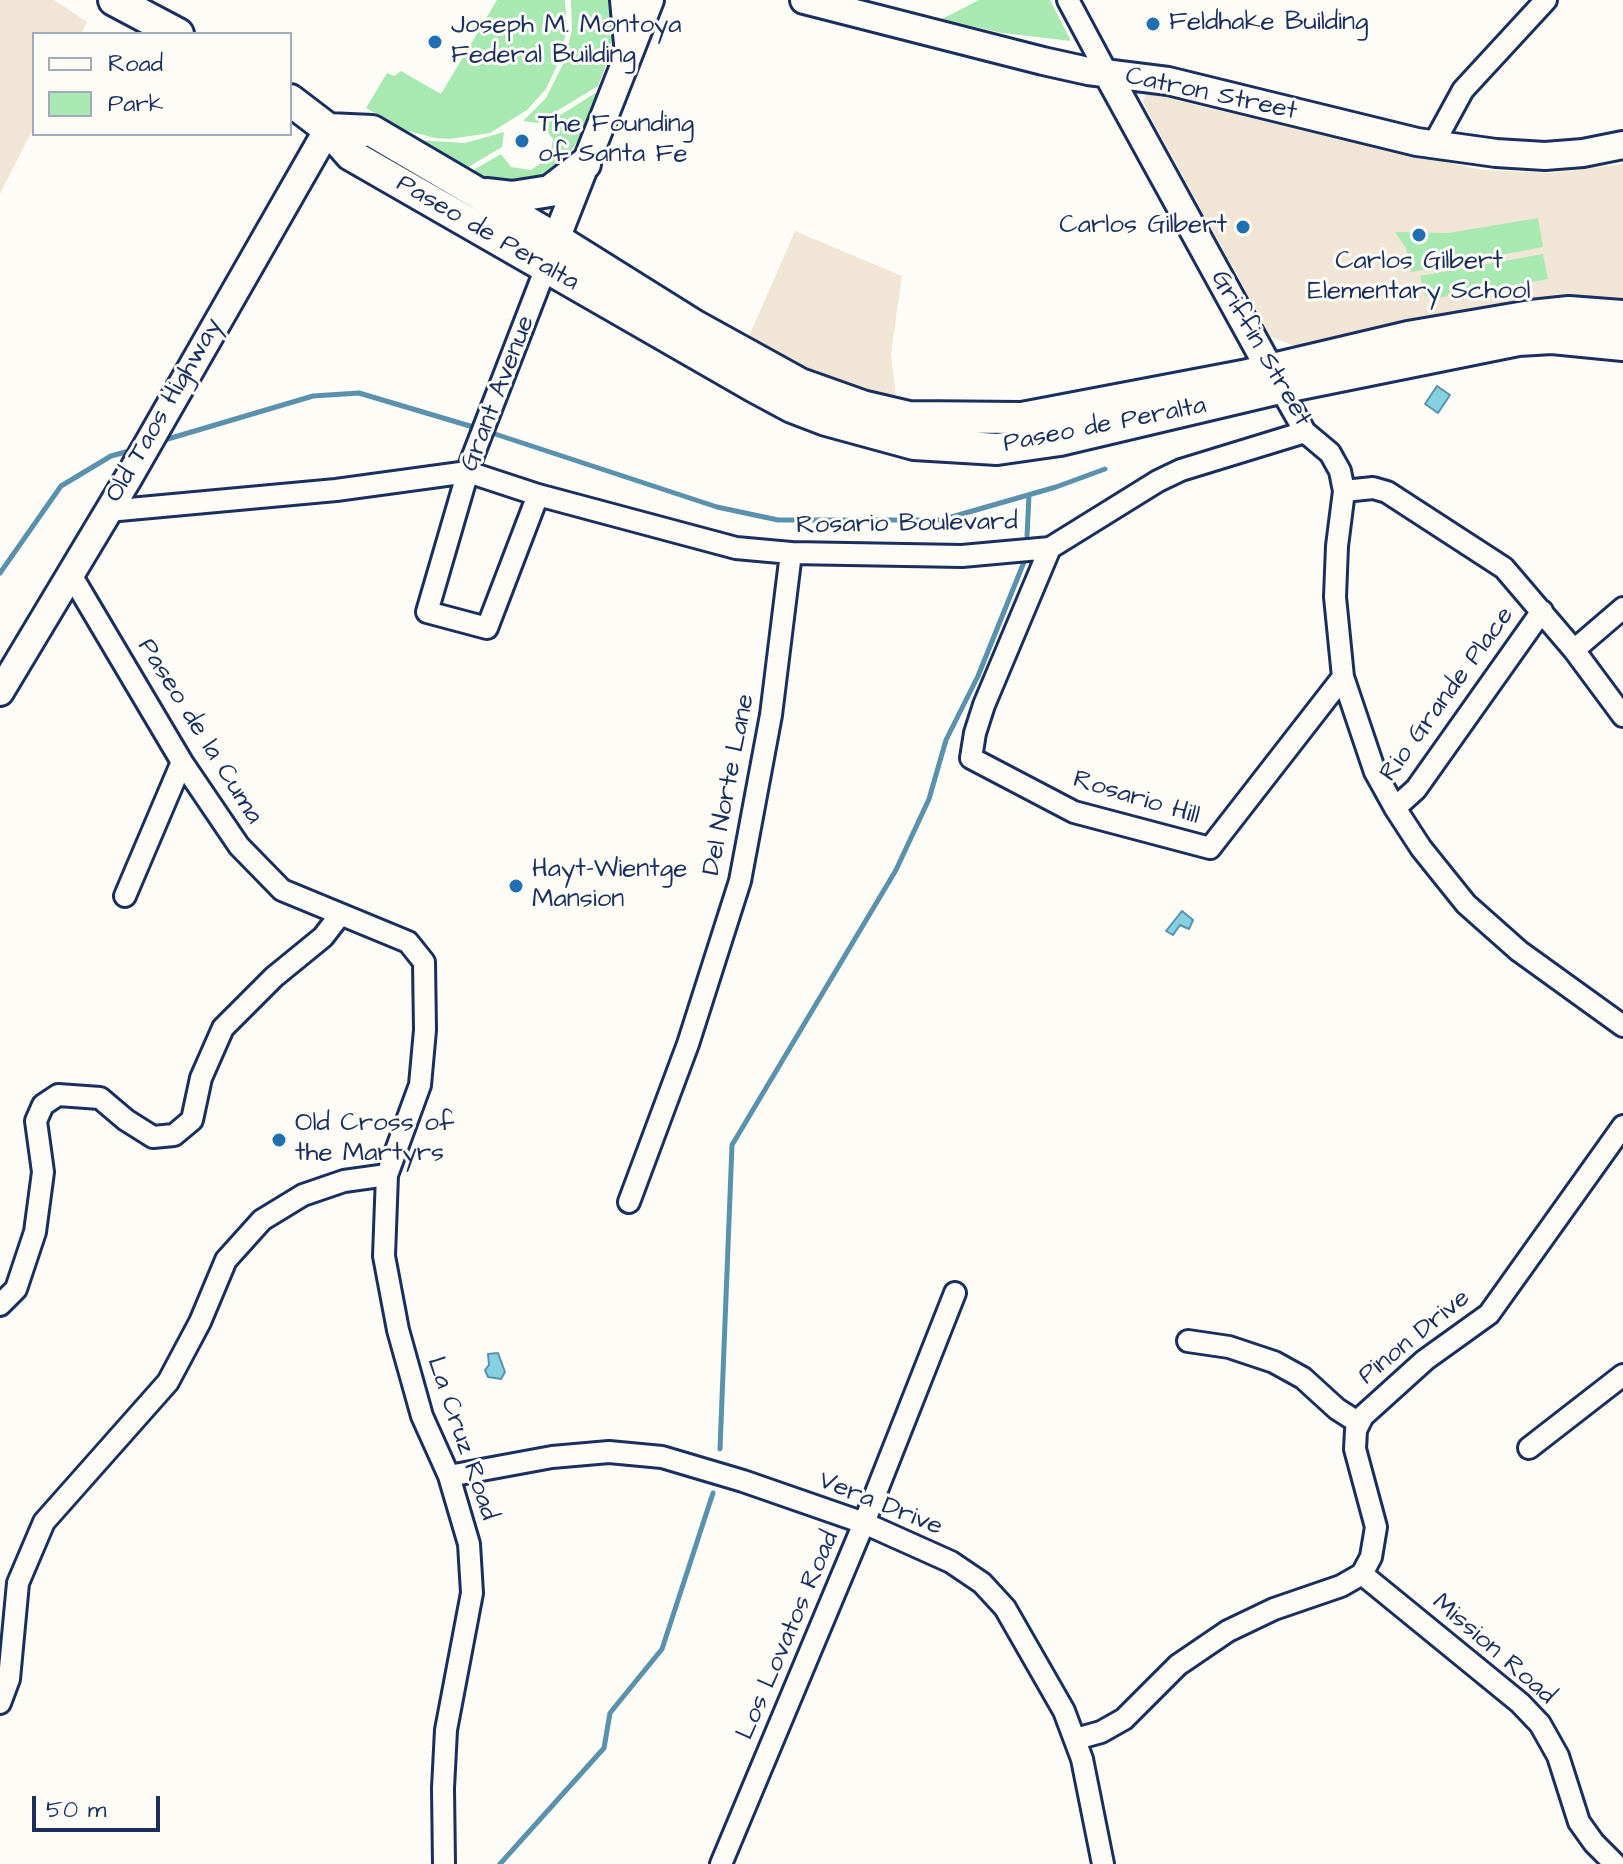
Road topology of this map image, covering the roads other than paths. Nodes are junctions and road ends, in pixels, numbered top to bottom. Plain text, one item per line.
1 (114, 0) edge
2 (624, 0) edge
3 (650, 0) edge
4 (804, 0) edge
5 (1068, 0) edge
6 (1546, 0) edge
7 (174, 32) edge
8 (628, 56) junction
9 (1107, 73) junction
10 (292, 102) edge
11 (328, 129) junction
12 (1433, 145) junction
13 (1623, 145) edge
14 (585, 164) junction
15 (472, 190) junction
16 (551, 254) junction
17 (1623, 316) edge
18 (1623, 345) edge
19 (1275, 379) junction
20 (1007, 398) dead end
21 (1090, 407) junction
22 (1305, 432) junction
23 (470, 467) junction
24 (1344, 491) junction
25 (538, 495) junction
26 (108, 511) junction
27 (1050, 548) junction
28 (791, 553) junction
29 (70, 573) junction
30 (1623, 608) edge
31 (1542, 611) junction
32 (1574, 650) junction
33 (1343, 677) junction
34 (0, 692) edge
35 (1623, 716) edge
36 (182, 762) junction
37 (1395, 808) junction
38 (125, 896) dead end
39 (340, 915) junction
40 (1623, 1026) edge
41 (1623, 1126) edge
42 (387, 1175) junction
43 (629, 1202) dead end
44 (955, 1293) dead end
45 (0, 1305) edge
46 (1188, 1341) dead end
47 (1623, 1375) edge
48 (1359, 1423) junction
49 (1529, 1448) dead end
50 (449, 1476) junction
51 (864, 1523) junction
52 (1362, 1574) junction
53 (0, 1703) edge
54 (1076, 1739) junction
55 (444, 1864) edge
56 (721, 1864) edge
57 (1103, 1864) edge
58 (1615, 1864) edge

1 - 7 main road
2 - 8 street
3 - 8 street, Grant Avenue
4 - 9 street, Catron Street
5 - 9 street, Griffin Street
6 - 12 street
8 - 14 street, Grant Avenue
9 - 12 street, Catron Street
9 - 19 street, Griffin Street
10 - 11 main road, Paseo de Peralta
11 - 15 main road, Paseo de Peralta
11 - 16 main road, Paseo de Peralta
11 - 26 street, Old Taos Highway
12 - 13 street, Catron Street
14 - 15 main road
14 - 16 street, Grant Avenue
15 - 16 main road, Paseo de Peralta
16 - 19 main road, Paseo de Peralta
16 - 21 main road, Paseo de Peralta
16 - 23 street, Grant Avenue
17 - 19 main road, Paseo de Peralta
18 - 19 main road, Paseo de Peralta
19 - 21 main road, Paseo de Peralta
19 - 22 street, Griffin Street
20 - 21 main road
22 - 24 street, Griffin Street
22 - 27 street, Rosario Boulevard
23 - 25 street, Rosario Boulevard
23 - 25 street, Grant Avenue
23 - 26 street, Rosario Boulevard
24 - 31 street
24 - 33 street
25 - 28 street, Rosario Boulevard
26 - 29 street, Old Taos Highway
27 - 28 street, Rosario Boulevard
27 - 33 street, Rosario Hill
28 - 43 street, Del Norte Lane
29 - 34 street, Old Taos Highway
29 - 36 street, Paseo de la Cuma
30 - 32 street
31 - 32 street
31 - 37 street, Rio Grande Place
32 - 35 street
33 - 37 street
36 - 38 street
36 - 39 street, Paseo de la Cuma
37 - 40 street
39 - 42 street, Paseo de la Cuma
39 - 45 street
41 - 48 street, Pinon Drive
42 - 50 street, La Cruz Road
42 - 53 street
44 - 51 street, Los Lovatos Road
46 - 48 street
47 - 49 street
48 - 52 street, Pinon Drive
50 - 51 street, Vera Drive
50 - 55 street, La Cruz Road
51 - 54 street, Vera Drive
51 - 56 street, Los Lovatos Road
52 - 54 street
52 - 58 street, Mission Road
54 - 57 street, Vera Drive

